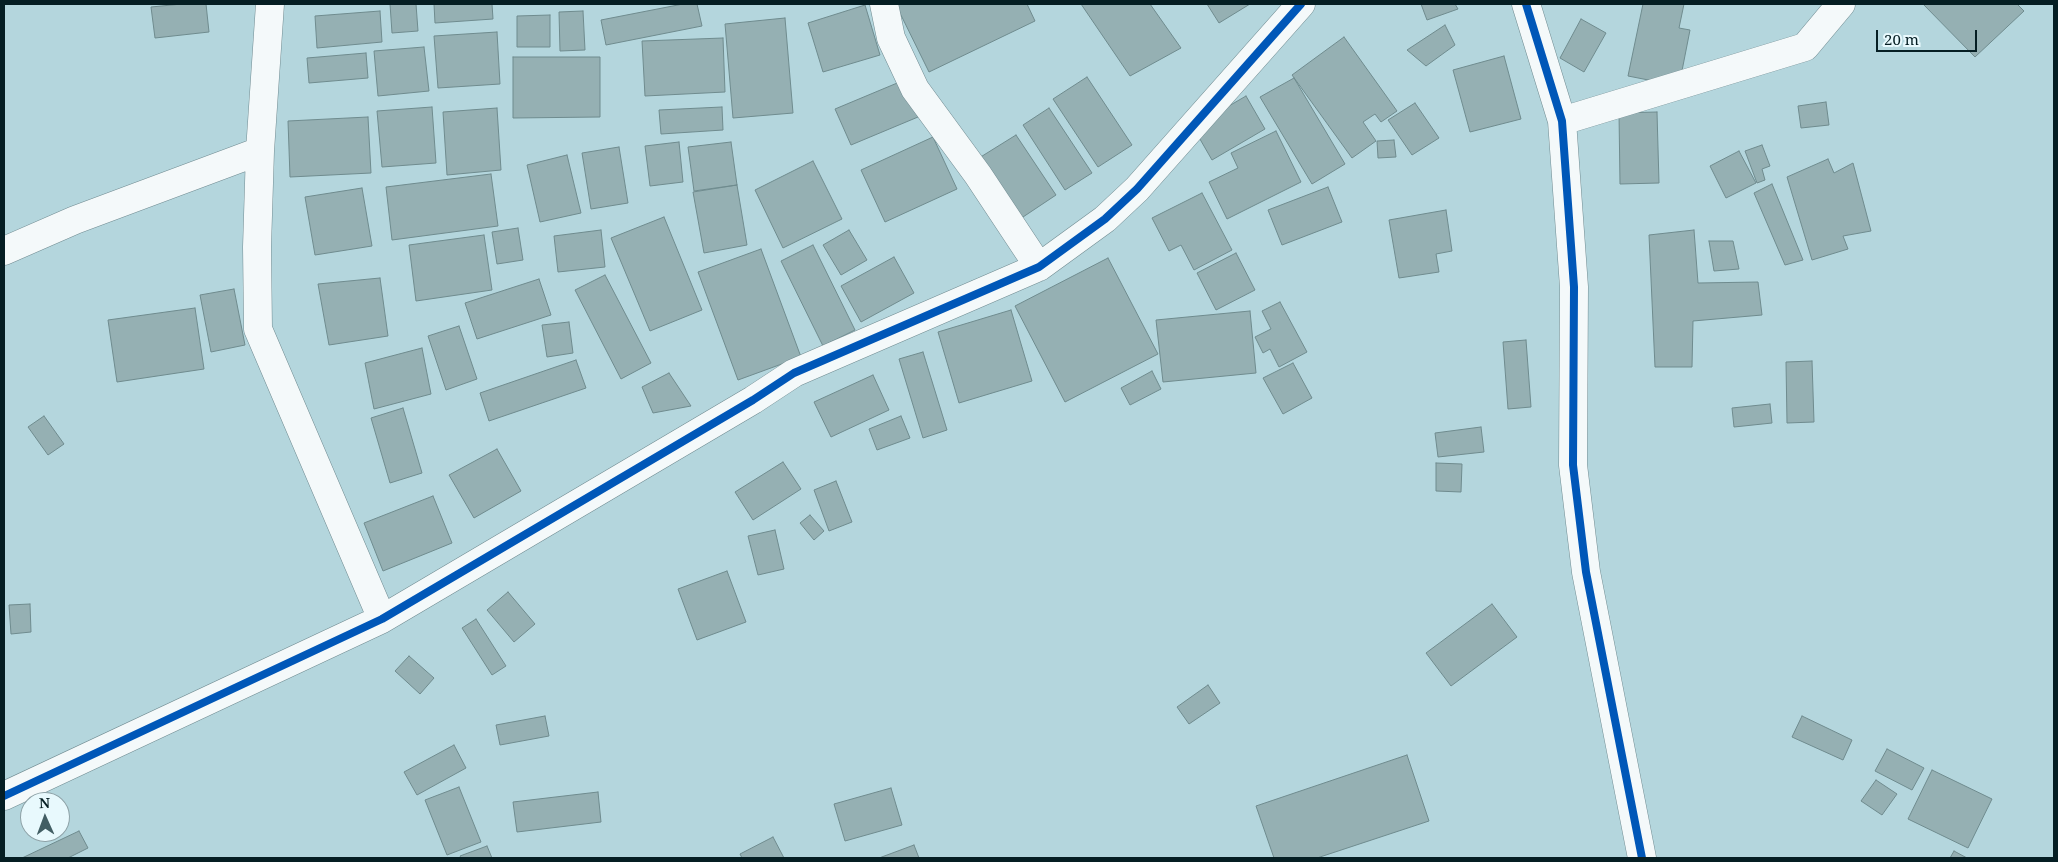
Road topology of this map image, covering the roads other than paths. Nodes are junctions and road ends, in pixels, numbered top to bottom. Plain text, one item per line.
1 (270, 4) edge
2 (884, 4) edge
3 (1301, 4) edge
4 (1526, 4) edge
5 (1841, 4) edge
6 (1562, 121) junction
7 (260, 152) junction
8 (4, 251) edge
9 (1039, 267) junction
10 (382, 619) junction
11 (4, 796) edge
12 (1642, 858) edge

1 - 7 street
2 - 9 street
3 - 9 street
4 - 6 street
5 - 6 street
6 - 12 street
7 - 8 street
7 - 10 street
9 - 10 street
10 - 11 street

